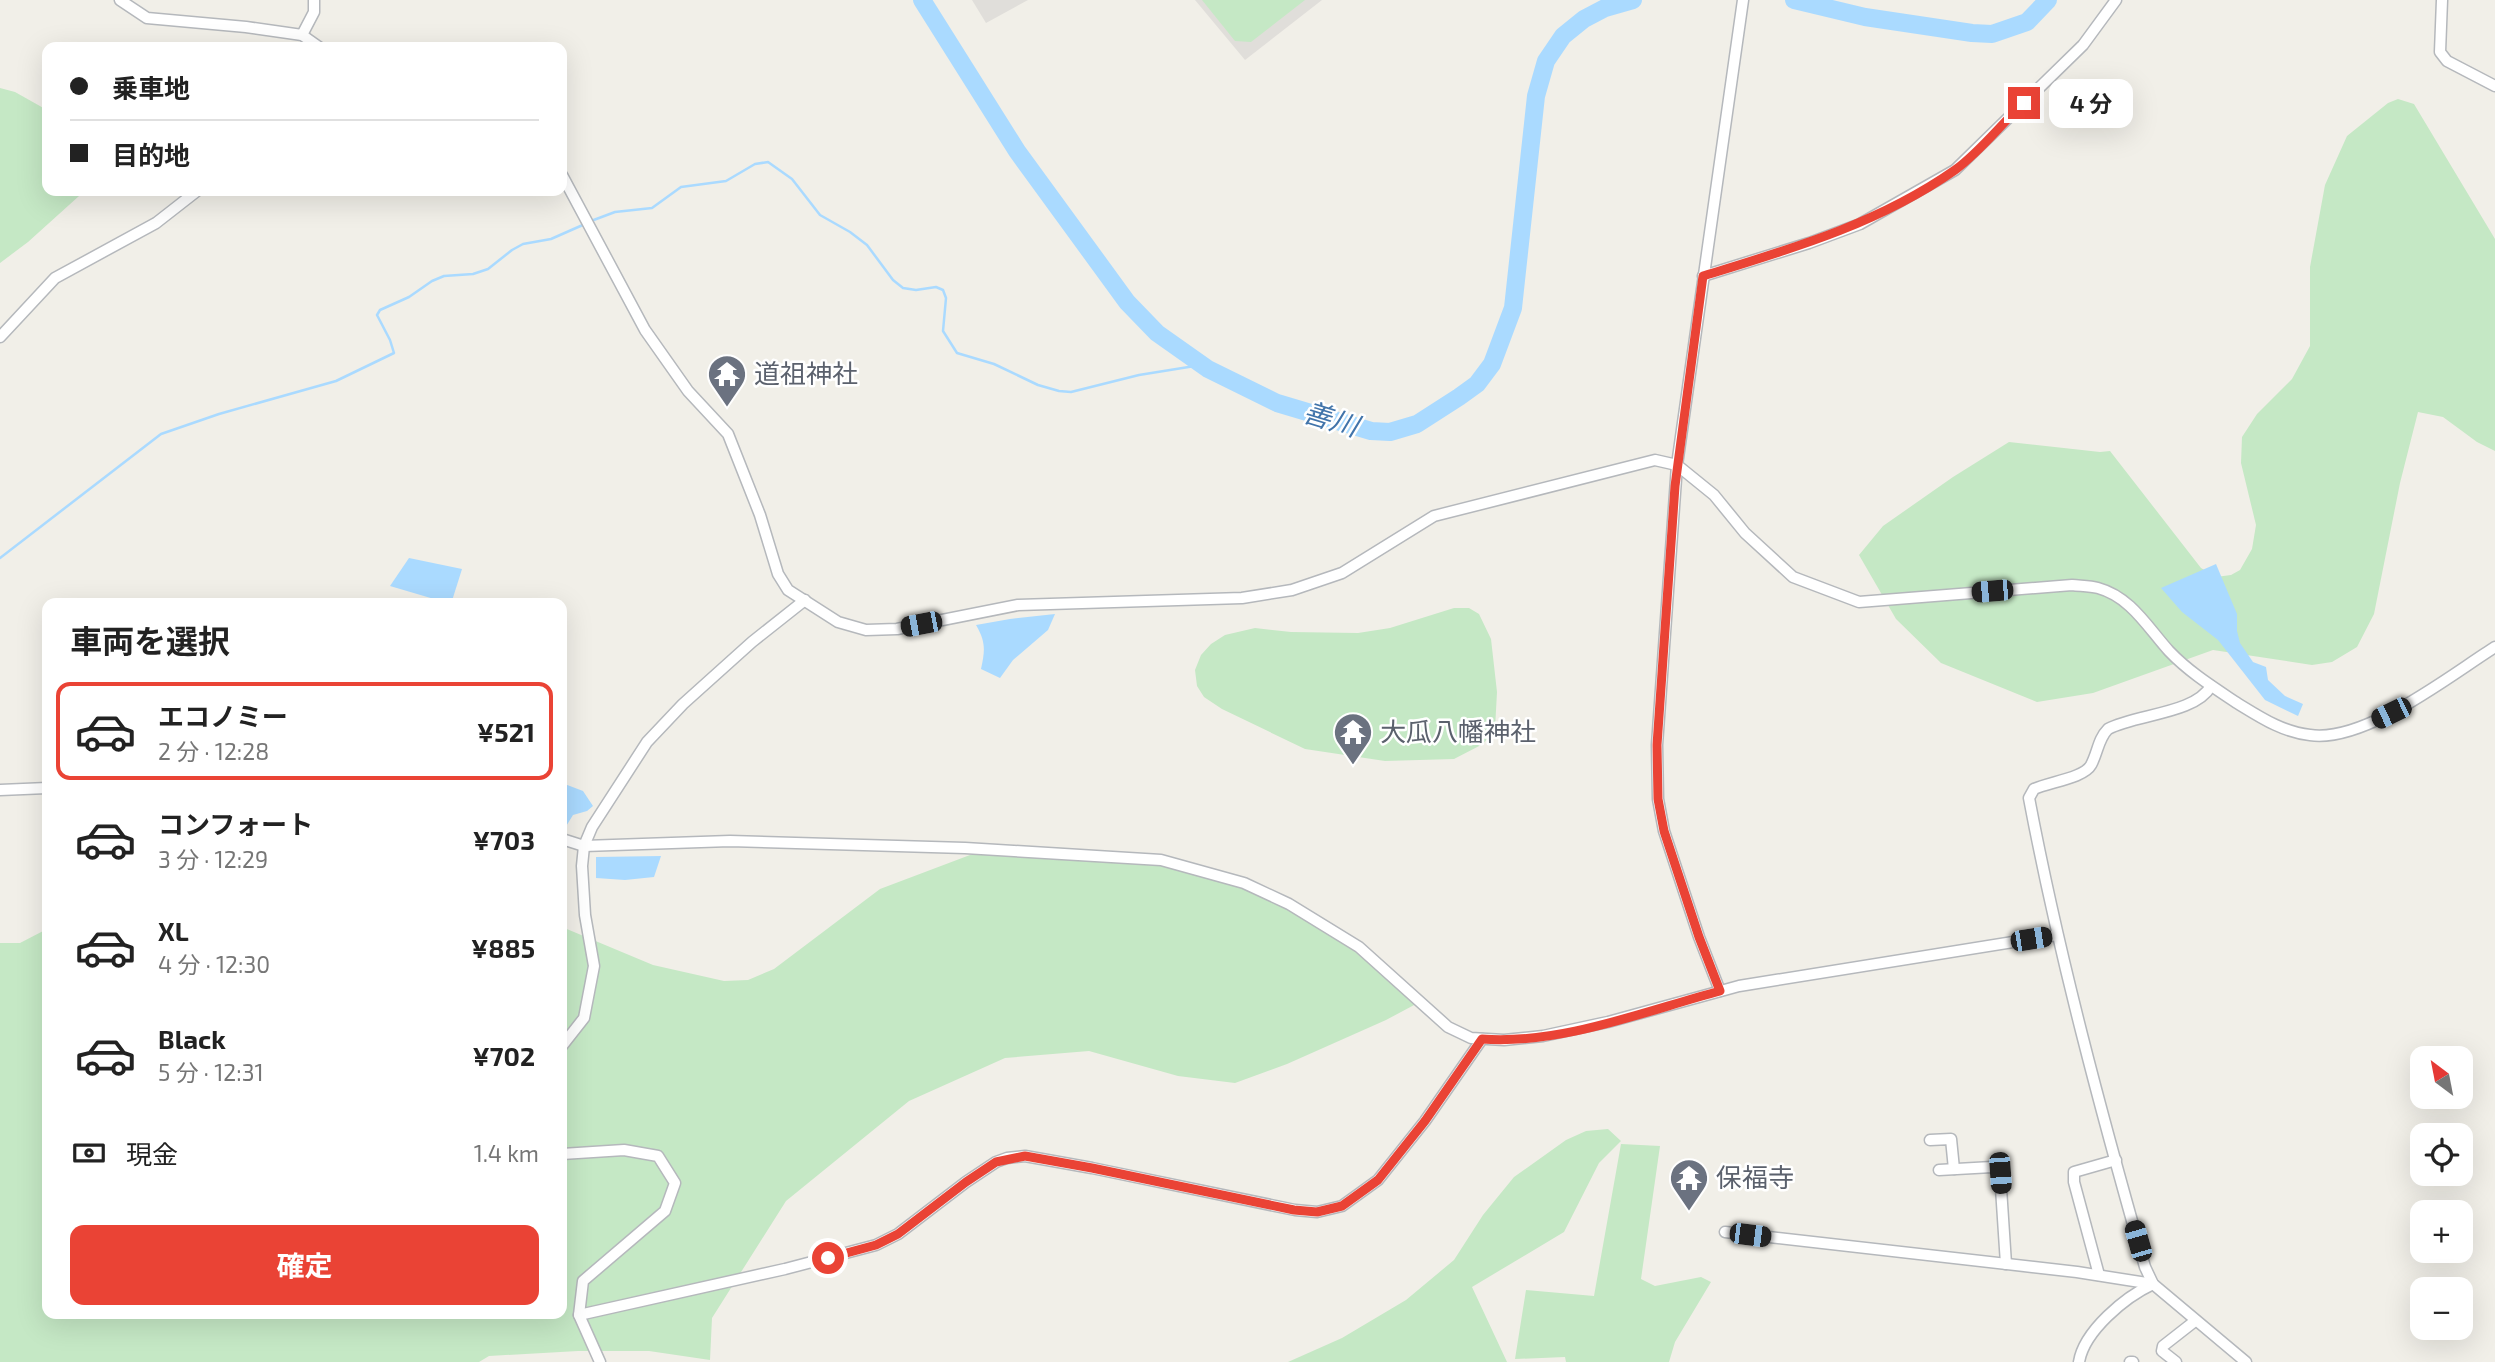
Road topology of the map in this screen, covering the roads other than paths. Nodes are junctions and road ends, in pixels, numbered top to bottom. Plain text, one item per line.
1 (120, 0) edge
2 (314, 0) edge
3 (1743, 0) edge
4 (2116, 0) edge
5 (2442, 0) edge
6 (302, 35) junction
7 (312, 42) edge
8 (2495, 86) edge
9 (567, 184) edge
10 (191, 196) edge
11 (1703, 276) junction
12 (0, 337) edge
13 (1677, 465) junction
14 (805, 600) junction
15 (2495, 647) edge
16 (2211, 686) junction
17 (42, 788) edge
18 (0, 790) edge
19 (567, 841) edge
20 (584, 846) junction
21 (2057, 935) junction
22 (1720, 991) junction
23 (1482, 1039) junction
24 (567, 1040) edge
25 (1930, 1140) dead end
26 (567, 1154) edge
27 (2116, 1160) junction
28 (1954, 1169) junction
29 (1939, 1170) dead end
30 (1725, 1232) dead end
31 (2006, 1264) junction
32 (2099, 1275) junction
33 (2153, 1284) junction
34 (579, 1315) junction
35 (2195, 1321) junction
36 (600, 1362) edge
37 (2079, 1362) edge
38 (2176, 1362) edge
39 (2244, 1362) edge

1 - 6 street
2 - 6 street
3 - 11 street
4 - 11 street
5 - 8 street
6 - 7 street
9 - 14 street
10 - 12 street
11 - 13 street
13 - 14 street
13 - 16 street
13 - 22 street
14 - 20 street
15 - 16 street
16 - 21 street
17 - 18 street
19 - 20 street
20 - 23 street
20 - 24 street
21 - 22 street
21 - 27 street
22 - 23 street
23 - 34 street
25 - 28 street
26 - 34 street
27 - 32 street
27 - 33 street
28 - 29 street
28 - 31 street
30 - 31 street
31 - 32 street
32 - 33 street
33 - 35 street
33 - 37 street
34 - 36 street
35 - 38 street
35 - 39 street

